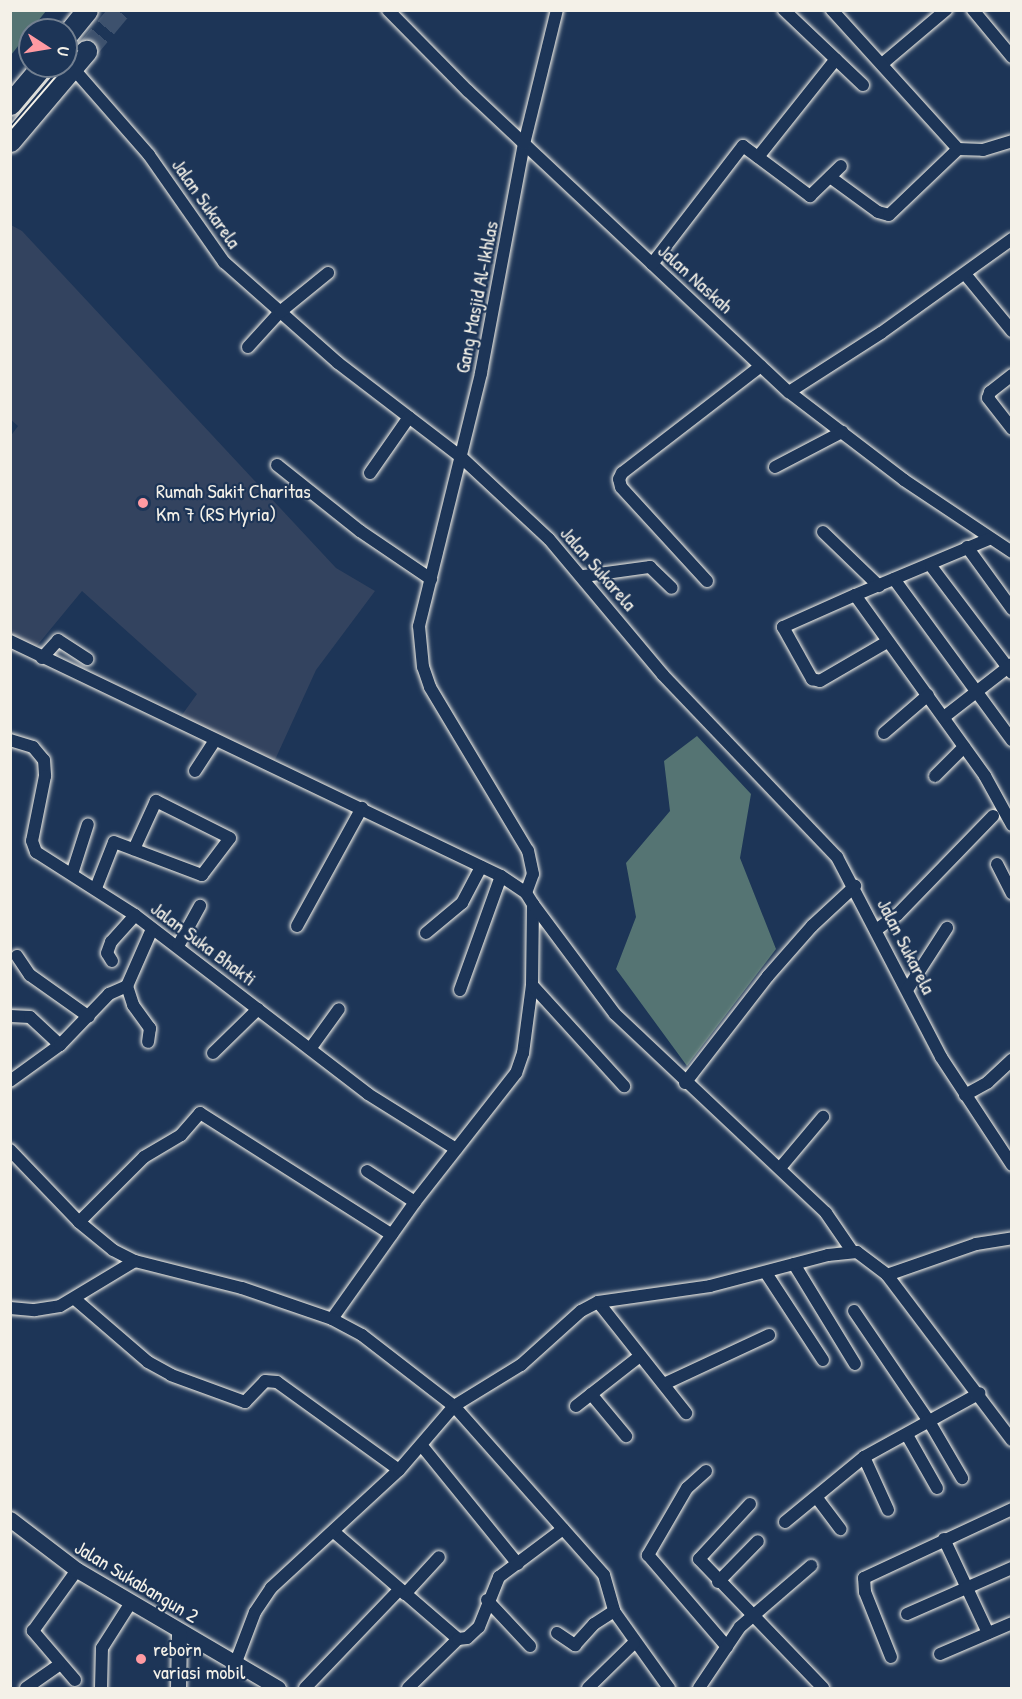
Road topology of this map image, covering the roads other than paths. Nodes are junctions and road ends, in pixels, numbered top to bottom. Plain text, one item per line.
1 (388, 10) edge
2 (557, 10) edge
3 (784, 10) edge
4 (832, 10) edge
5 (946, 10) edge
6 (973, 10) edge
7 (86, 51) tunnel mouth
8 (1011, 57) edge
9 (836, 59) junction
10 (78, 60) edge
11 (882, 64) junction
12 (78, 74) edge
13 (32, 78) edge
14 (63, 78) edge
15 (863, 85) dead end
16 (10, 104) edge
17 (10, 141) edge
18 (1011, 141) edge
19 (524, 144) junction
20 (958, 149) junction
21 (758, 157) junction
22 (841, 166) dead end
23 (830, 177) junction
24 (1011, 239) edge
25 (652, 264) junction
26 (328, 273) dead end
27 (965, 274) junction
28 (280, 312) junction
29 (1011, 331) edge
30 (248, 347) dead end
31 (761, 366) junction
32 (1011, 375) edge
33 (789, 392) junction
34 (409, 417) junction
35 (1011, 429) edge
36 (842, 432) junction
37 (461, 457) junction
38 (277, 465) dead end
39 (775, 467) dead end
40 (370, 473) dead end
41 (823, 532) dead end
42 (989, 539) junction
43 (1008, 546) edge
44 (967, 548) junction
45 (931, 566) junction
46 (584, 576) junction
47 (431, 579) junction
48 (894, 579) junction
49 (707, 581) dead end
50 (879, 586) junction
51 (672, 588) dead end
52 (855, 596) junction
53 (1011, 609) edge
54 (10, 641) edge
55 (887, 642) junction
56 (42, 658) junction
57 (87, 659) dead end
58 (1010, 668) edge
59 (976, 691) junction
60 (928, 695) junction
61 (944, 717) junction
62 (884, 733) dead end
63 (10, 740) edge
64 (214, 740) junction
65 (1011, 740) edge
66 (964, 747) junction
67 (195, 771) dead end
68 (935, 776) dead end
69 (362, 808) junction
70 (993, 816) dead end
71 (88, 824) dead end
72 (1011, 825) edge
73 (134, 849) junction
74 (997, 864) dead end
75 (482, 867) junction
76 (72, 874) junction
77 (501, 876) junction
78 (855, 886) junction
79 (96, 888) junction
80 (1011, 892) edge
81 (530, 898) junction
82 (200, 906) dead end
83 (135, 915) junction
84 (297, 926) dead end
85 (947, 928) dead end
86 (152, 929) junction
87 (876, 930) junction
88 (426, 933) dead end
89 (177, 946) junction
90 (17, 956) dead end
91 (112, 961) dead end
92 (531, 985) junction
93 (127, 986) junction
94 (460, 990) dead end
95 (908, 990) junction
96 (258, 1009) junction
97 (339, 1009) dead end
98 (10, 1016) edge
99 (89, 1017) junction
100 (148, 1042) dead end
101 (60, 1045) junction
102 (310, 1049) junction
103 (213, 1053) dead end
104 (1011, 1060) edge
105 (10, 1081) edge
106 (685, 1083) junction
107 (624, 1086) dead end
108 (965, 1095) junction
109 (823, 1117) dead end
110 (456, 1149) junction
111 (10, 1150) edge
112 (1011, 1165) edge
113 (780, 1168) junction
114 (367, 1171) dead end
115 (414, 1202) junction
116 (79, 1222) junction
117 (392, 1235) junction
118 (1011, 1238) edge
119 (852, 1251) junction
120 (135, 1261) junction
121 (794, 1264) junction
122 (766, 1273) junction
123 (887, 1275) junction
124 (76, 1300) junction
125 (598, 1302) junction
126 (10, 1308) edge
127 (854, 1311) dead end
128 (332, 1318) junction
129 (770, 1335) dead end
130 (640, 1356) junction
131 (823, 1360) dead end
132 (855, 1364) dead end
133 (664, 1384) junction
134 (980, 1393) junction
135 (591, 1394) junction
136 (454, 1406) junction
137 (576, 1406) dead end
138 (686, 1413) dead end
139 (930, 1423) junction
140 (907, 1435) junction
141 (626, 1436) dead end
142 (1011, 1440) edge
143 (422, 1446) junction
144 (864, 1457) junction
145 (399, 1470) junction
146 (706, 1471) dead end
147 (962, 1478) dead end
148 (937, 1488) dead end
149 (817, 1498) junction
150 (750, 1504) dead end
151 (1011, 1509) edge
152 (888, 1510) dead end
153 (785, 1522) dead end
154 (13, 1525) edge
155 (563, 1529) junction
156 (840, 1529) dead end
157 (334, 1532) junction
158 (944, 1539) junction
159 (758, 1541) dead end
160 (439, 1557) dead end
161 (518, 1564) junction
162 (811, 1566) dead end
163 (1011, 1568) edge
164 (76, 1570) junction
165 (718, 1582) junction
166 (969, 1589) junction
167 (402, 1592) junction
168 (488, 1600) junction
169 (130, 1604) junction
170 (614, 1611) junction
171 (907, 1614) dead end
172 (753, 1616) junction
173 (1011, 1623) edge
174 (557, 1633) dead end
175 (988, 1633) junction
176 (179, 1634) junction
177 (458, 1639) junction
178 (634, 1643) junction
179 (530, 1646) dead end
180 (727, 1647) junction
181 (940, 1654) dead end
182 (891, 1657) dead end
183 (236, 1662) junction
184 (59, 1665) junction
185 (75, 1680) dead end
186 (26, 1689) edge
187 (101, 1689) edge
188 (177, 1689) edge
189 (278, 1689) edge
190 (305, 1689) edge
191 (408, 1689) edge
192 (588, 1689) edge
193 (669, 1689) edge
194 (699, 1689) edge
195 (823, 1689) edge

1 - 19 street, Jalan Naskah
2 - 19 street, Gang Masjid Al-Ikhlas
3 - 9 street
4 - 11 street
5 - 11 street
6 - 8 street
7 - 10 highway
9 - 15 street
9 - 21 street
11 - 20 street
12 - 28 street, Jalan Sukarela
13 - 16 highway
14 - 17 highway
18 - 20 street
19 - 25 street, Jalan Naskah
19 - 37 street, Gang Masjid Al-Ikhlas
20 - 23 street
21 - 23 street
21 - 25 street
22 - 23 street
24 - 27 street
25 - 31 street, Jalan Naskah
26 - 28 street
27 - 29 street
27 - 33 street
28 - 30 street
28 - 34 street, Jalan Sukarela
31 - 33 street, Jalan Naskah
31 - 49 street
32 - 35 street
33 - 36 street, Jalan Naskah
34 - 37 street, Jalan Sukarela
34 - 40 street
36 - 39 street
36 - 42 street, Jalan Naskah
37 - 46 street, Jalan Sukarela
37 - 47 street, Gang Masjid Al-Ikhlas
38 - 47 street
41 - 50 street
42 - 43 street, Jalan Naskah
42 - 44 street
44 - 45 street
44 - 53 street
45 - 48 street
45 - 58 street
46 - 51 street
46 - 78 street, Jalan Sukarela
47 - 81 street, Gang Masjid Al-Ikhlas
48 - 50 street
48 - 59 street
50 - 52 street
52 - 55 street
52 - 55 street
54 - 56 street
55 - 60 street
56 - 57 street
56 - 64 street
58 - 59 street
59 - 61 street
59 - 65 street
60 - 61 street
60 - 62 street
61 - 66 street
63 - 76 street, Jalan Suka Bhakti
64 - 67 street
64 - 69 street
66 - 68 street
66 - 72 street
69 - 75 street
69 - 84 street
70 - 87 street
71 - 76 street
73 - 73 street
73 - 79 street
74 - 80 street
75 - 77 street
75 - 88 street
76 - 79 street, Jalan Suka Bhakti
77 - 81 street
77 - 94 street
78 - 87 street, Jalan Sukarela
78 - 106 street
79 - 83 street, Jalan Suka Bhakti
81 - 92 street, Gang Masjid Al-Ikhlas
81 - 106 street
82 - 89 street
83 - 86 street, Jalan Suka Bhakti
83 - 91 street
85 - 95 street
86 - 89 street, Jalan Suka Bhakti
86 - 93 street
87 - 95 street, Jalan Sukarela
89 - 96 street, Jalan Suka Bhakti
90 - 99 street
92 - 107 street
92 - 110 street, Gang Masjid Al-Ikhlas
93 - 99 street
93 - 100 street
95 - 108 street, Jalan Sukarela
96 - 102 street, Jalan Suka Bhakti
96 - 103 street
97 - 102 street
98 - 101 street
99 - 101 street
101 - 105 street
102 - 110 street, Jalan Suka Bhakti
104 - 108 street
106 - 113 street
108 - 112 street, Jalan Sukarela
109 - 113 street
110 - 115 street, Gang Masjid Al-Ikhlas
111 - 116 street
113 - 119 street
114 - 115 street
115 - 117 street, Gang Masjid Al-Ikhlas
116 - 117 street
116 - 120 street
117 - 128 street, Gang Masjid Al-Ikhlas
118 - 123 street
119 - 121 street
119 - 123 street
120 - 124 street
120 - 128 street
121 - 122 street
121 - 132 street
122 - 125 street
122 - 131 street
123 - 134 street
124 - 126 street
124 - 145 street
125 - 130 street
125 - 136 street
127 - 139 street
128 - 136 street
129 - 133 street
130 - 133 street
130 - 135 street
133 - 138 street
134 - 139 street
134 - 142 street
135 - 137 street
135 - 141 street
136 - 143 street
136 - 155 street
139 - 140 street
139 - 147 street
140 - 144 street
140 - 148 street
143 - 145 street
143 - 161 street
144 - 149 street
144 - 152 street
145 - 157 street
146 - 180 street
149 - 153 street
149 - 156 street
150 - 165 street
151 - 158 street
154 - 164 street, Jalan Sukabangun 2
155 - 161 street
155 - 170 street
157 - 167 street
157 - 183 street
158 - 166 street
158 - 182 street
159 - 165 street
160 - 167 street
161 - 168 street
162 - 172 street
163 - 166 street
164 - 169 street, Jalan Sukabangun 2
164 - 184 street
165 - 172 street
166 - 171 street
166 - 175 street
167 - 177 street
167 - 190 street
168 - 177 street
168 - 179 street
169 - 176 street, Jalan Sukabangun 2
169 - 187 street
170 - 174 street
170 - 178 street
172 - 180 street
172 - 195 street
173 - 175 street
175 - 181 street
176 - 183 street, Jalan Sukabangun 2
176 - 188 street
177 - 191 street
178 - 192 street
178 - 193 street
180 - 194 street
183 - 189 street, Jalan Sukabangun 2
184 - 185 street
184 - 186 street

